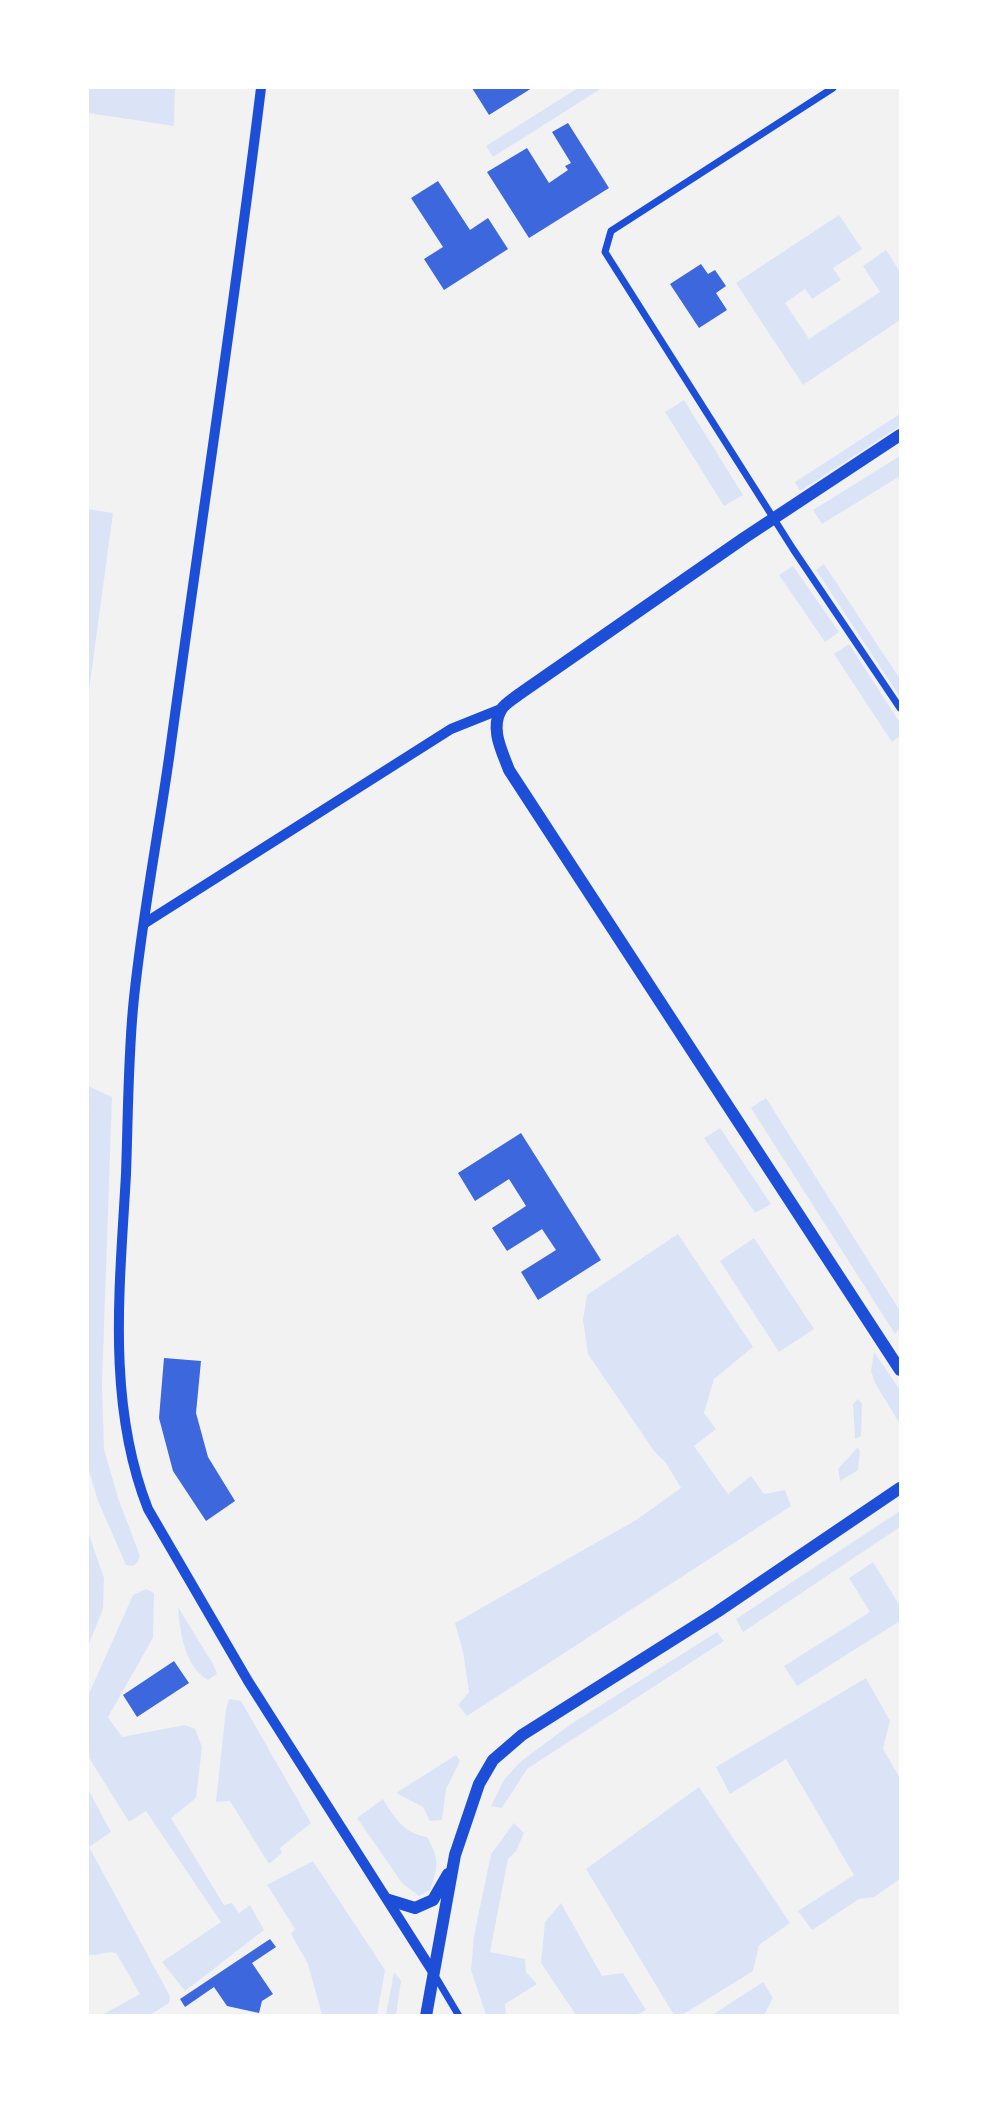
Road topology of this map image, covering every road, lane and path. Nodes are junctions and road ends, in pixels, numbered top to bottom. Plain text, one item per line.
1 (261, 88) edge
2 (833, 88) edge
3 (901, 435) edge
4 (773, 518) junction
5 (901, 708) edge
6 (501, 709) junction
7 (145, 923) junction
8 (901, 1370) edge
9 (901, 1488) edge
10 (456, 1855) junction
11 (389, 1900) junction
12 (433, 1972) junction
13 (426, 2015) edge
14 (459, 2015) edge

1 - 7 main road
2 - 4 street
3 - 4 main road
4 - 5 street
4 - 6 main road
6 - 7 street
6 - 8 main road
7 - 11 main road
9 - 10 main road
10 - 11 main road
10 - 12 main road
11 - 12 main road
12 - 13 main road
12 - 14 street

